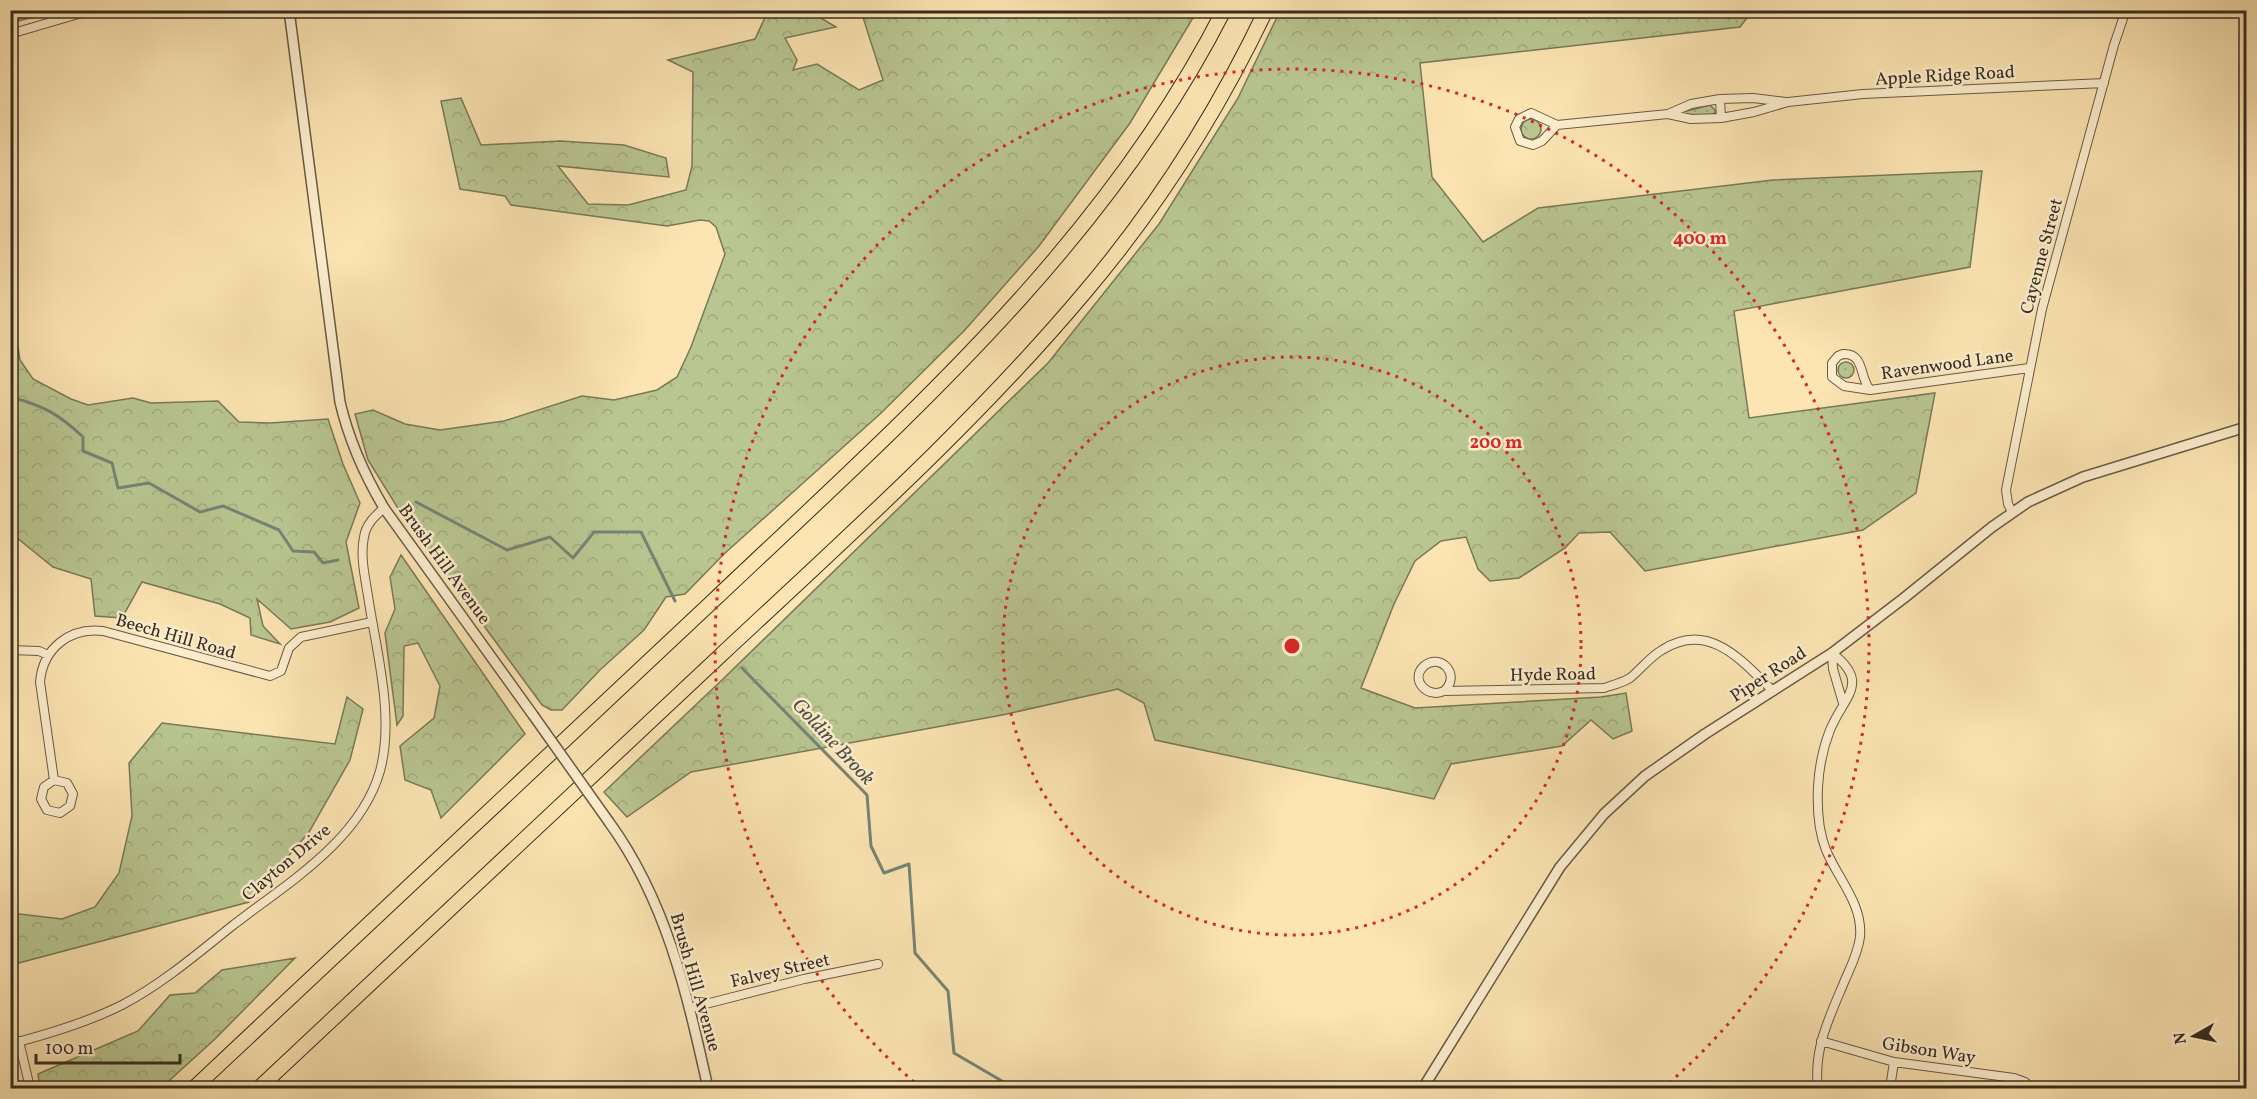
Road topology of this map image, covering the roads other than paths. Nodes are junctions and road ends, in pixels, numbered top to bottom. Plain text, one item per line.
1 (92, 10) edge
2 (289, 10) edge
3 (1224, 10) edge
4 (1266, 10) edge
5 (2126, 10) edge
6 (10, 34) edge
7 (2104, 83) junction
8 (1719, 99) junction
9 (1788, 102) junction
10 (1668, 114) junction
11 (1721, 118) junction
12 (1557, 125) junction
13 (2029, 368) junction
14 (1870, 390) junction
15 (2247, 427) edge
16 (384, 508) junction
17 (2013, 512) junction
18 (372, 622) junction
19 (10, 650) edge
20 (1832, 653) junction
21 (48, 655) junction
22 (1773, 691) junction
23 (1444, 692) junction
24 (1844, 704) junction
25 (54, 780) junction
26 (878, 964) dead end
27 (690, 1008) junction
28 (1821, 1041) junction
29 (15, 1042) edge
30 (1894, 1062) junction
31 (30, 1089) edge
32 (194, 1089) edge
33 (259, 1089) edge
34 (708, 1089) edge
35 (1423, 1089) edge
36 (1818, 1089) edge
37 (1890, 1089) edge
38 (2032, 1089) edge

1 - 6 street
2 - 16 street, Brush Hill Avenue
3 - 32 highway
4 - 33 highway
5 - 7 street, Cayenne Street
7 - 9 street, Apple Ridge Road
7 - 13 street, Cayenne Street
8 - 9 street, Apple Ridge Road
8 - 10 street, Apple Ridge Road
8 - 11 street
9 - 11 street, Apple Ridge Road
10 - 11 street, Apple Ridge Road
10 - 12 street, Apple Ridge Road
12 - 12 street, Apple Ridge Road
13 - 14 street, Ravenwood Lane
13 - 17 street, Cayenne Street
14 - 14 street, Ravenwood Lane
15 - 17 street, Piper Road
16 - 18 street, Clayton Drive
16 - 27 street, Brush Hill Avenue, bridge
17 - 20 street, Piper Road
18 - 21 street, Beech Hill Road
18 - 29 street, Clayton Drive
19 - 21 street
20 - 22 street, Piper Road
20 - 24 street
20 - 24 street
21 - 25 street
22 - 23 street, Hyde Road
22 - 35 street, Piper Road
23 - 23 street, Hyde Road
24 - 28 street
25 - 25 street
26 - 27 street, Falvey Street
27 - 34 street, Brush Hill Avenue
28 - 30 street, Gibson Way
28 - 36 street
29 - 31 street
30 - 37 street
30 - 38 street, Gibson Way

